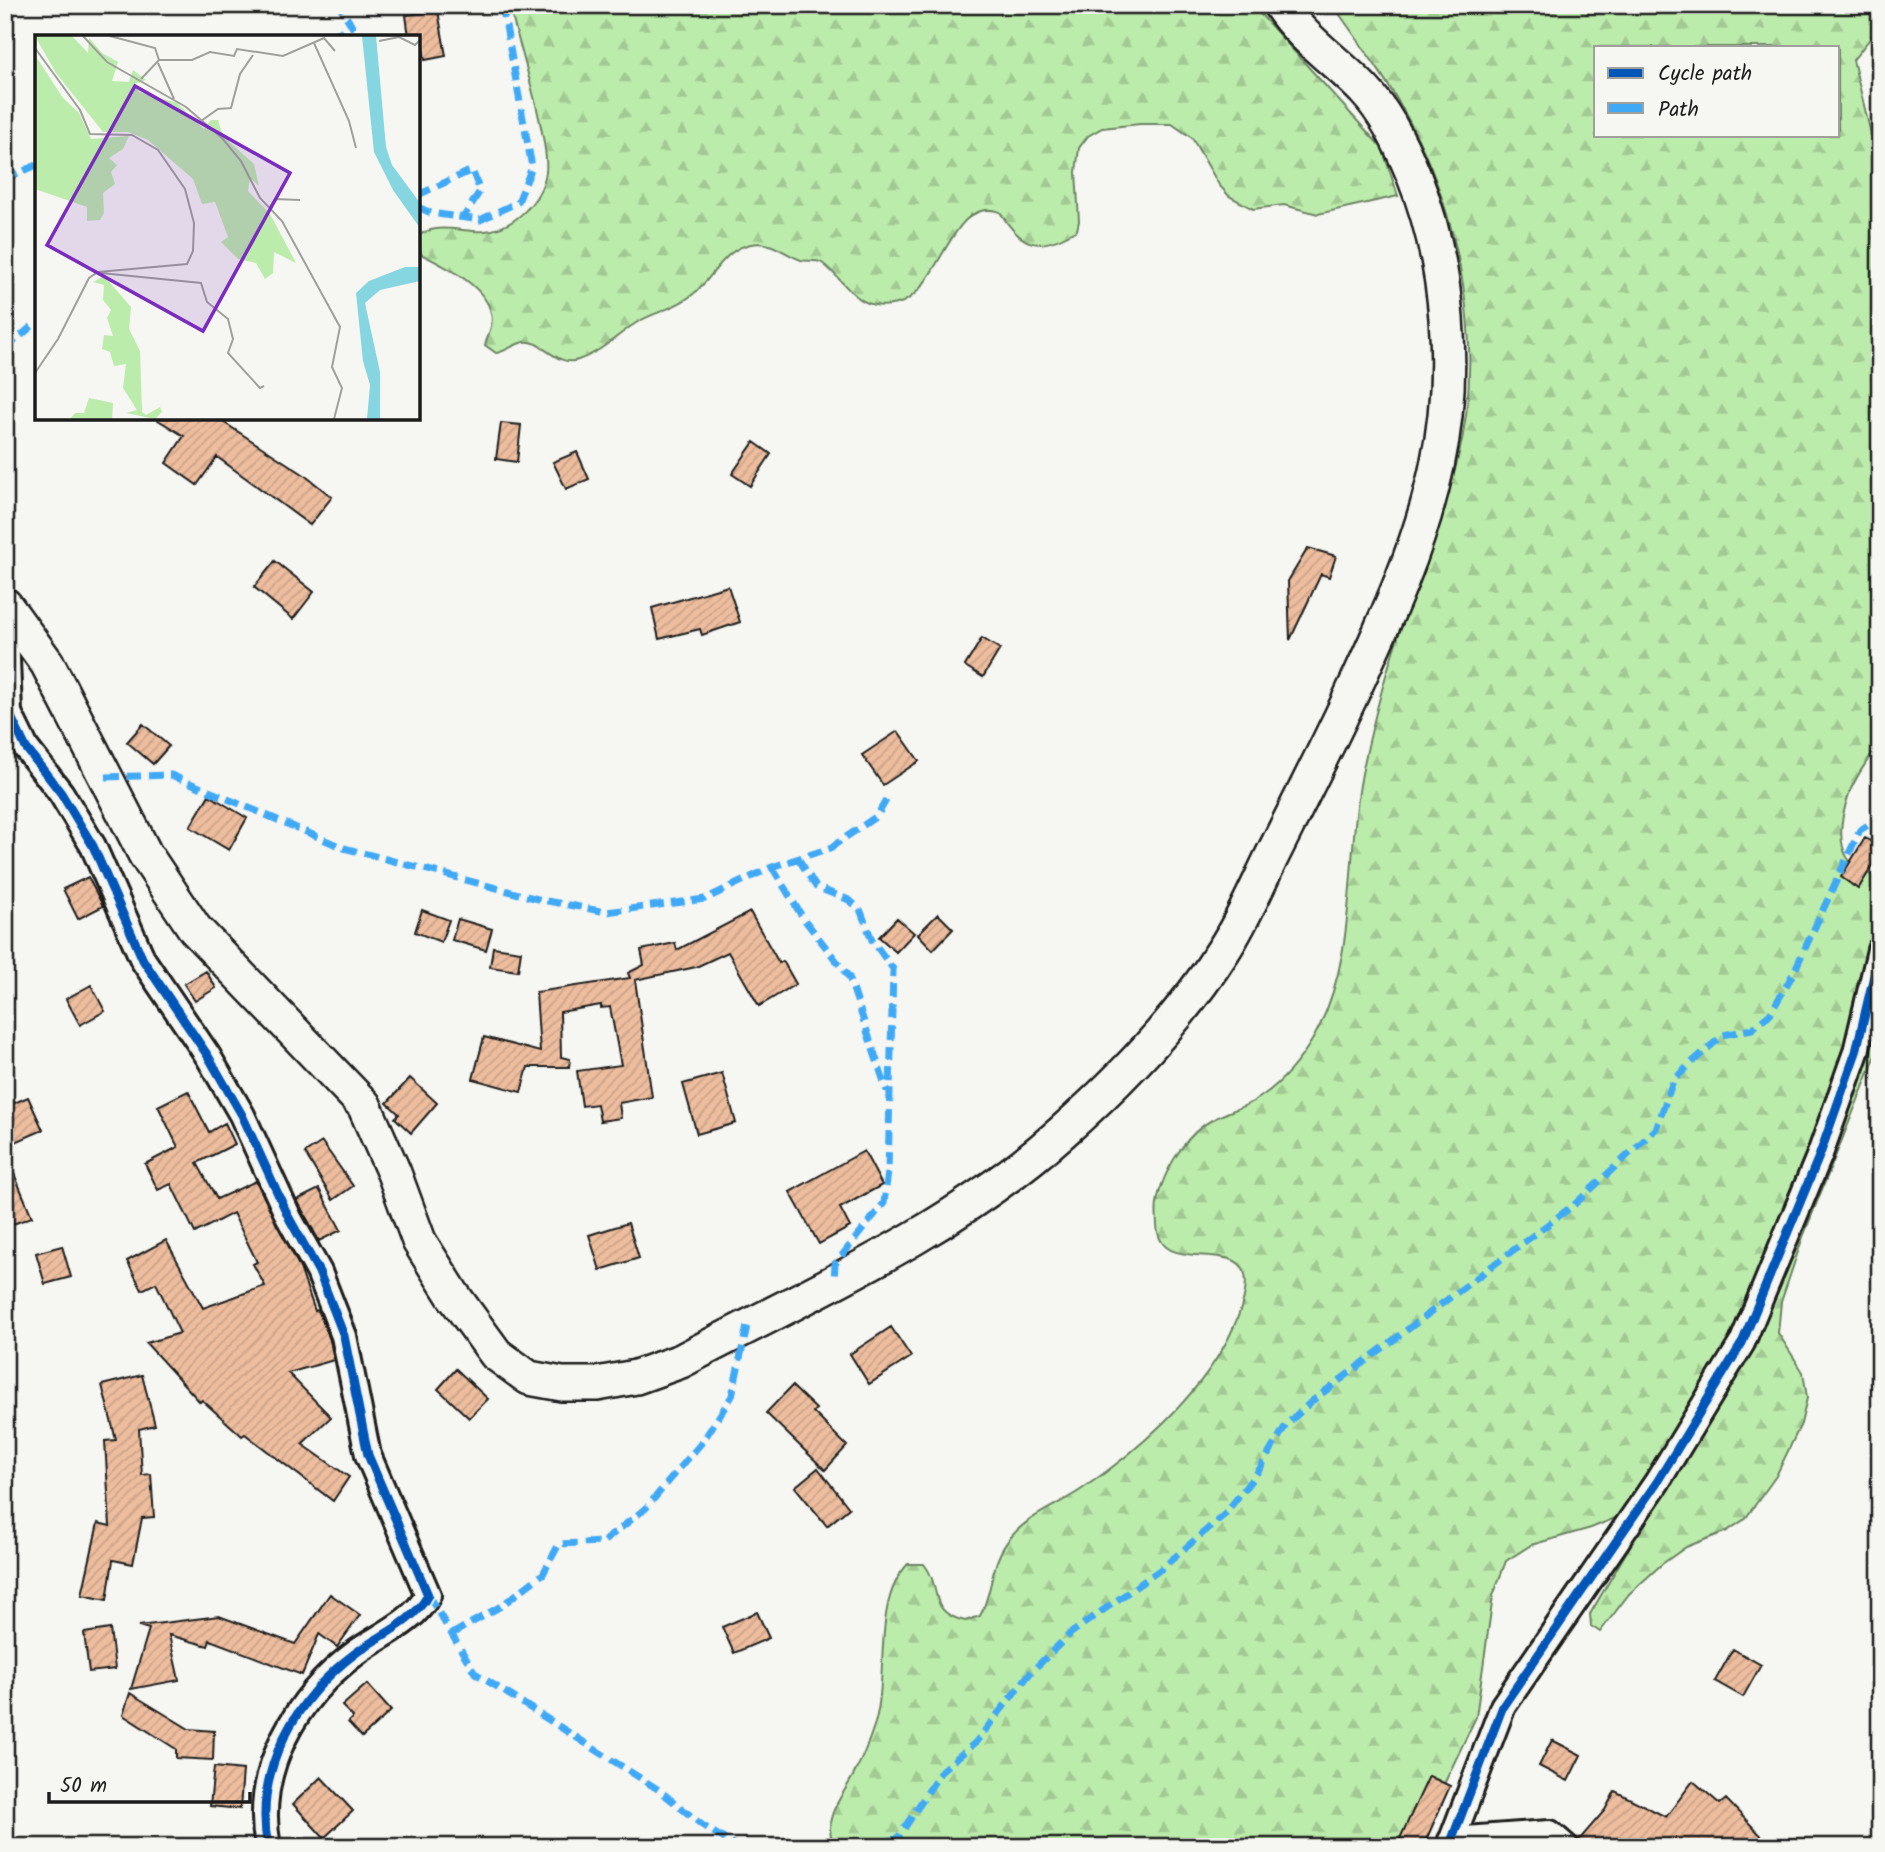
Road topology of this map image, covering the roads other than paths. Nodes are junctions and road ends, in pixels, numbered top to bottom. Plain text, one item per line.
1 (1280, 5) edge
2 (5, 605) edge
3 (1880, 950) edge
4 (1450, 1843) edge
5 (268, 1847) edge
6 (1566, 1847) edge

1 - 2 main road
2 - 5 street
3 - 4 street
4 - 6 street

